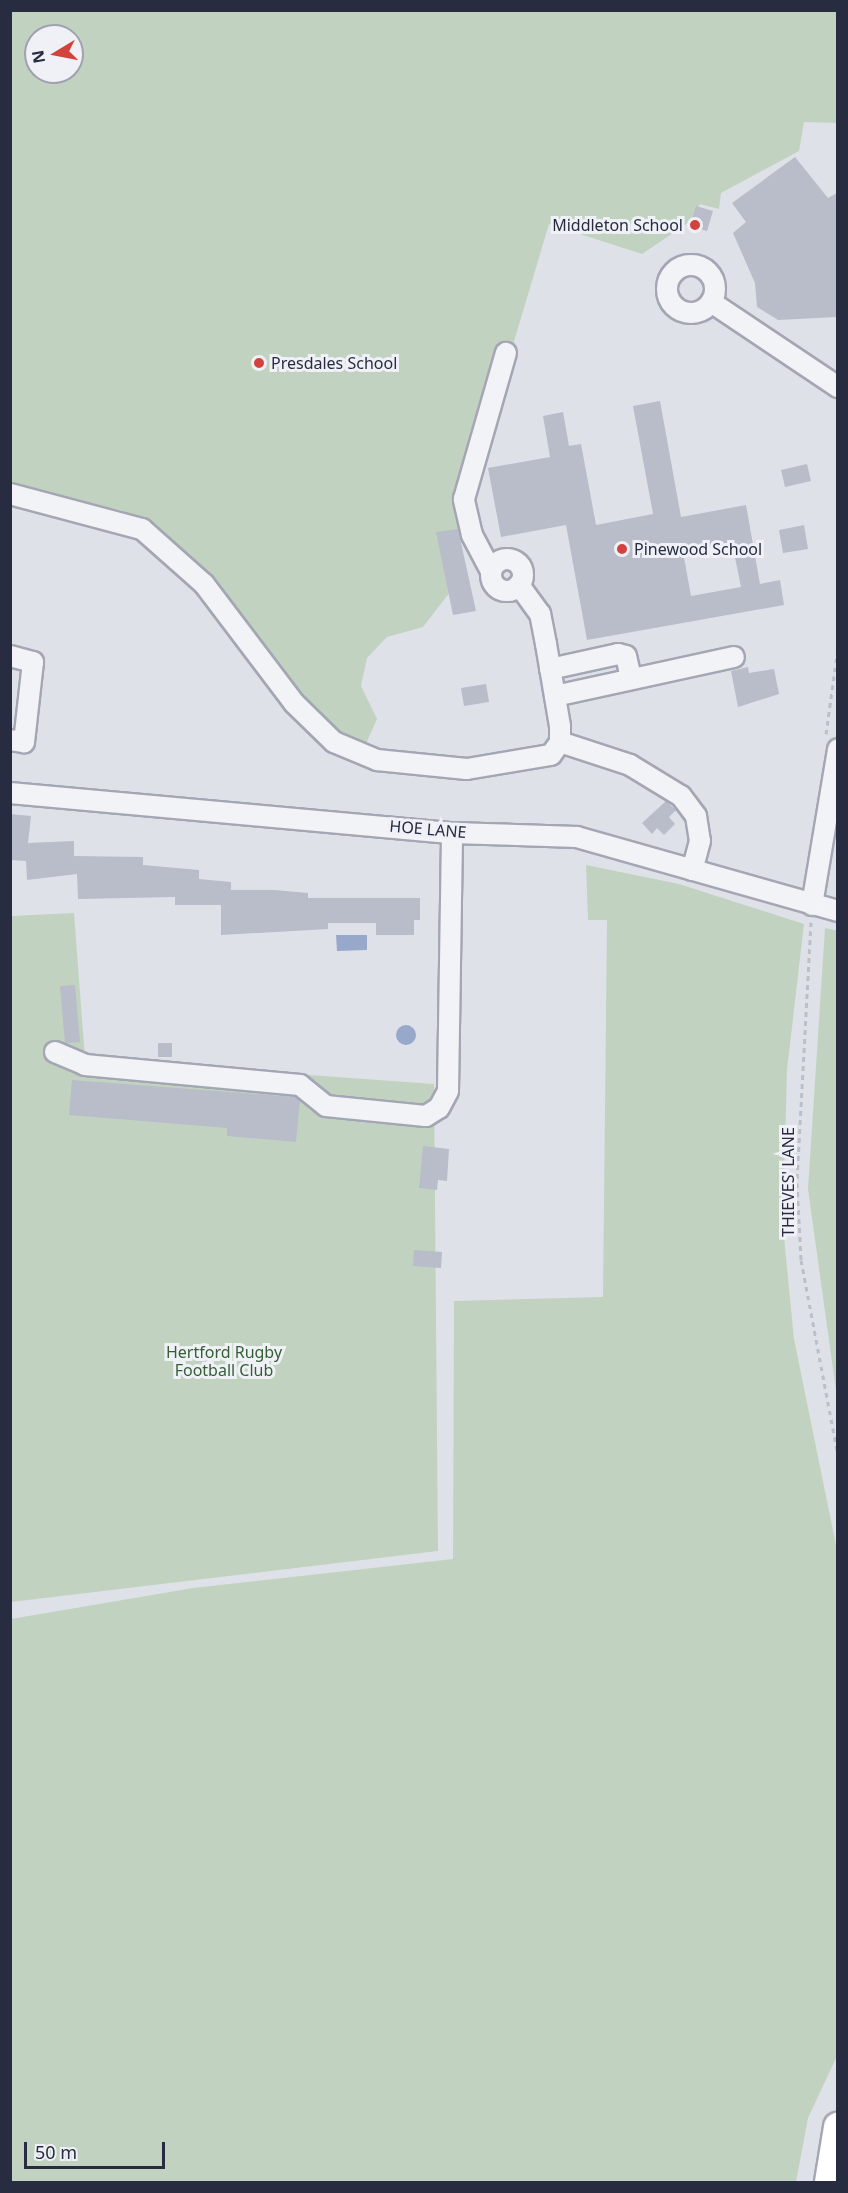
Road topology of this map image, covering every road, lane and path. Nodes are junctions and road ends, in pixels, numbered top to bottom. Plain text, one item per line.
1 (711, 302) dead end
2 (506, 353) dead end
3 (837, 387) edge
4 (10, 494) edge
5 (10, 656) edge
6 (734, 657) dead end
7 (550, 669) junction
8 (631, 678) junction
9 (555, 696) junction
10 (10, 740) edge
11 (560, 742) junction
12 (837, 749) edge
13 (10, 793) edge
14 (452, 833) junction
15 (692, 870) junction
16 (812, 905) junction
17 (837, 911) edge
18 (55, 1052) dead end
19 (837, 1456) edge
20 (837, 2127) edge
21 (830, 2182) edge

1 - 3 street
2 - 7 street
4 - 11 street
5 - 10 street
6 - 8 street
7 - 8 street
7 - 9 street
8 - 9 street
9 - 11 street
11 - 15 street
12 - 16 street
13 - 14 street, HOE LANE
14 - 15 street, HOE LANE
14 - 18 street
15 - 16 street, HOE LANE
16 - 17 street, HOE LANE
16 - 19 path, THIEVES' LANE
20 - 21 highway

